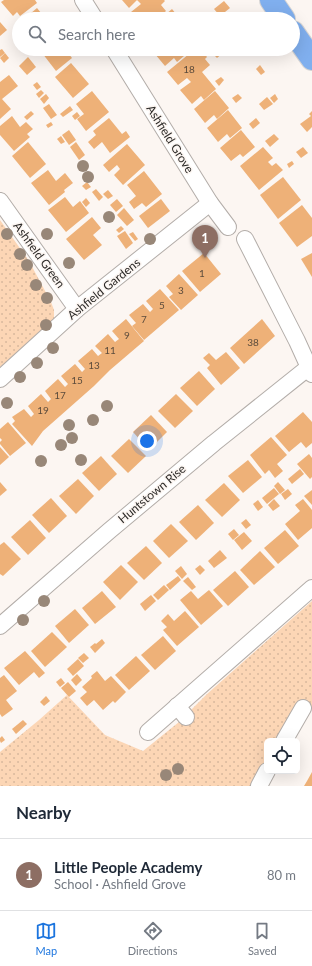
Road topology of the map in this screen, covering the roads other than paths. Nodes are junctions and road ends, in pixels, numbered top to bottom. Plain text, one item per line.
1 (83, 0) edge
2 (271, 0) edge
3 (91, 12) edge
4 (279, 12) edge
5 (300, 42) edge
6 (118, 56) edge
7 (312, 58) edge
8 (0, 201) edge
9 (210, 203) junction
10 (228, 227) dead end
11 (245, 240) dead end
12 (77, 309) junction
13 (310, 371) edge
14 (0, 379) edge
15 (312, 588) edge
16 (0, 626) edge
17 (303, 708) dead end
18 (148, 732) dead end
19 (286, 738) edge
20 (265, 774) edge
21 (259, 786) edge

1 - 3 street
2 - 4 highway
5 - 7 highway
6 - 9 street, Ashfield Grove
8 - 12 street, Ashfield Green
9 - 10 street, Ashfield Grove
9 - 12 street, Ashfield Gardens
11 - 13 street, Huntstown Rise
12 - 14 street, Ashfield Gardens
13 - 16 street, Huntstown Rise
15 - 18 street
17 - 19 street
20 - 21 street

